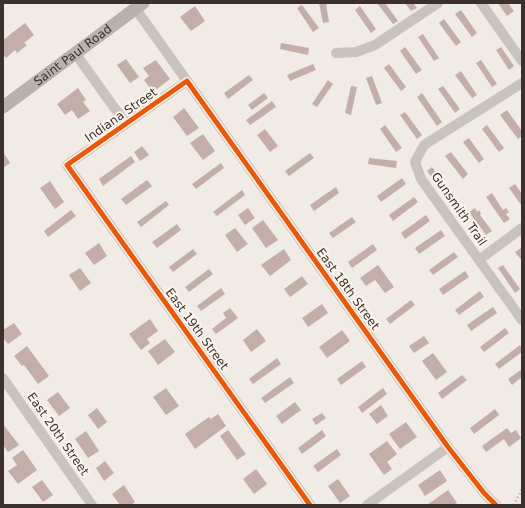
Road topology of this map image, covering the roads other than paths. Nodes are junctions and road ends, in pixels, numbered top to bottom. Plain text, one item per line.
1 (438, 3) edge
2 (481, 3) edge
3 (139, 6) edge
4 (75, 53) junction
5 (336, 53) dead end
6 (522, 61) edge
7 (187, 81) junction
8 (522, 83) edge
9 (3, 107) edge
10 (126, 124) junction
11 (67, 165) joint
12 (522, 228) edge
13 (479, 260) junction
14 (522, 320) edge
15 (3, 378) edge
16 (448, 447) junction
17 (92, 505) edge
18 (310, 505) edge
19 (367, 505) edge
20 (496, 505) edge

1 - 5 street
2 - 6 street
3 - 4 main road, Saint Paul Road
3 - 7 street, East 18th Street
4 - 9 main road, Saint Paul Road
4 - 10 street
7 - 10 street, Indiana Street
7 - 16 street, East 18th Street
8 - 13 street, Gunsmith Trail
10 - 11 street, Indiana Street
11 - 18 street, East 19th Street
12 - 13 street
13 - 14 street, Gunsmith Trail
15 - 17 street, East 20th Street
16 - 19 street
16 - 20 street, East 18th Street

